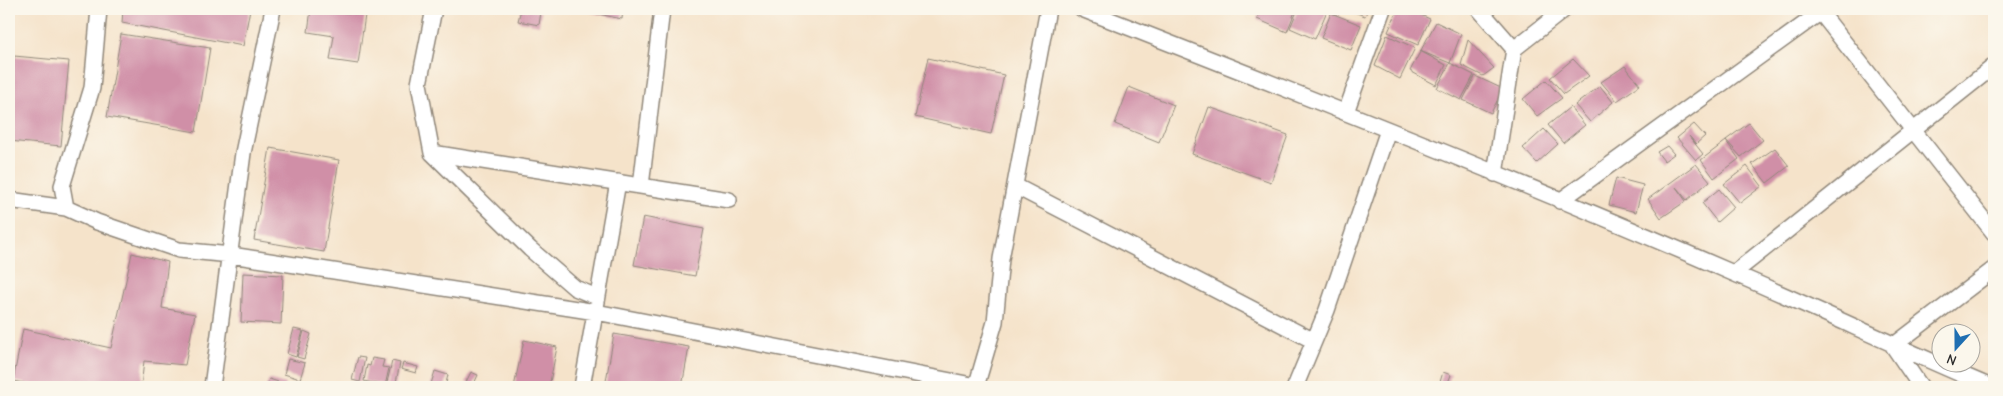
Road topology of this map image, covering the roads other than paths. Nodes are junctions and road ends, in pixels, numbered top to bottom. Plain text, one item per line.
1 (99, 9) edge
2 (273, 9) edge
3 (434, 9) edge
4 (662, 9) edge
5 (1048, 9) edge
6 (1082, 9) edge
7 (1383, 9) edge
8 (1479, 9) edge
9 (1565, 9) edge
10 (1821, 10) edge
11 (1514, 49) junction
12 (1994, 66) edge
13 (1346, 112) junction
14 (1915, 129) junction
15 (1388, 130) junction
16 (432, 152) junction
17 (1495, 174) junction
18 (618, 182) junction
19 (642, 186) junction
20 (1015, 186) junction
21 (9, 200) edge
22 (730, 200) dead end
23 (1560, 201) junction
24 (66, 208) junction
25 (1994, 233) edge
26 (231, 255) junction
27 (1994, 269) edge
28 (1734, 273) junction
29 (597, 305) junction
30 (1314, 341) junction
31 (1893, 346) junction
32 (212, 387) edge
33 (582, 387) edge
34 (977, 387) edge
35 (1295, 387) edge
36 (1921, 387) edge
37 (1991, 387) edge

1 - 24 street
2 - 26 street
3 - 16 street
4 - 19 street
5 - 20 street
6 - 13 street
7 - 13 street
8 - 11 street
9 - 11 street
10 - 14 street
10 - 23 street
11 - 17 street
12 - 14 street
13 - 15 street
14 - 25 street
14 - 28 street
15 - 17 street
15 - 30 street
16 - 18 street
16 - 29 street
17 - 23 street
18 - 19 street
18 - 29 street
19 - 22 street
20 - 30 street
20 - 34 street
21 - 24 street
23 - 28 street
24 - 26 street
26 - 29 street
26 - 32 street
27 - 31 street
28 - 31 street
29 - 33 street
29 - 34 street
30 - 35 street
31 - 36 street
31 - 37 street

